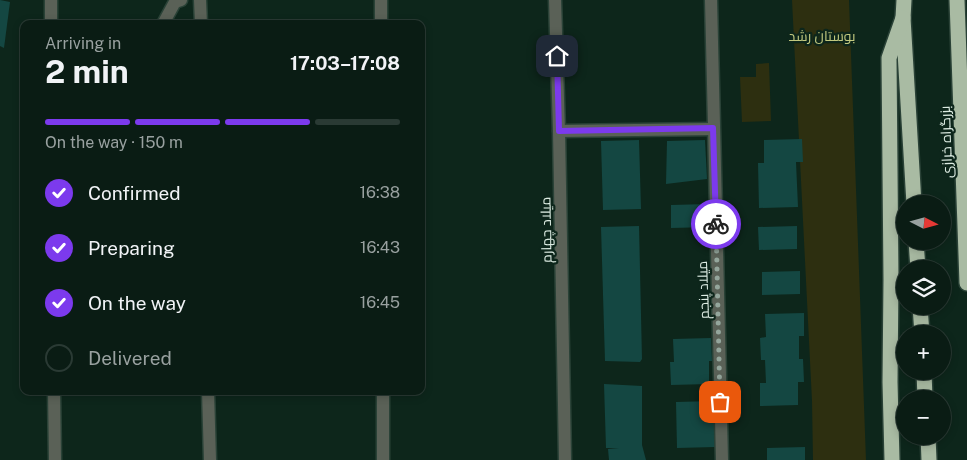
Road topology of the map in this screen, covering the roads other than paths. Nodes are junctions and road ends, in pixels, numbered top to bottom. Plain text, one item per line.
1 (51, 0) edge
2 (182, 0) edge
3 (200, 0) edge
4 (381, 0) edge
5 (555, 0) edge
6 (711, 0) edge
7 (904, 0) edge
8 (958, 0) edge
9 (903, 18) junction
10 (51, 20) edge
11 (165, 20) edge
12 (200, 20) edge
13 (381, 20) edge
14 (713, 128) junction
15 (559, 131) junction
16 (913, 195) edge
17 (967, 283) edge
18 (54, 395) edge
19 (208, 395) edge
20 (383, 395) edge
21 (928, 445) edge
22 (55, 460) edge
23 (210, 460) edge
24 (383, 460) edge
25 (565, 460) edge
26 (722, 460) edge
27 (892, 460) edge
28 (929, 460) edge

1 - 10 street
2 - 11 street
3 - 12 street
4 - 13 street
5 - 15 street, میلاد چهارم
6 - 14 street, میلاد پنجم
7 - 9 highway
8 - 17 highway, بزرگراه خرازی
9 - 16 highway
9 - 27 highway
14 - 15 street
14 - 26 street, میلاد پنجم
15 - 25 street, میلاد چهارم
18 - 22 street
19 - 23 street
20 - 24 street
21 - 28 highway

